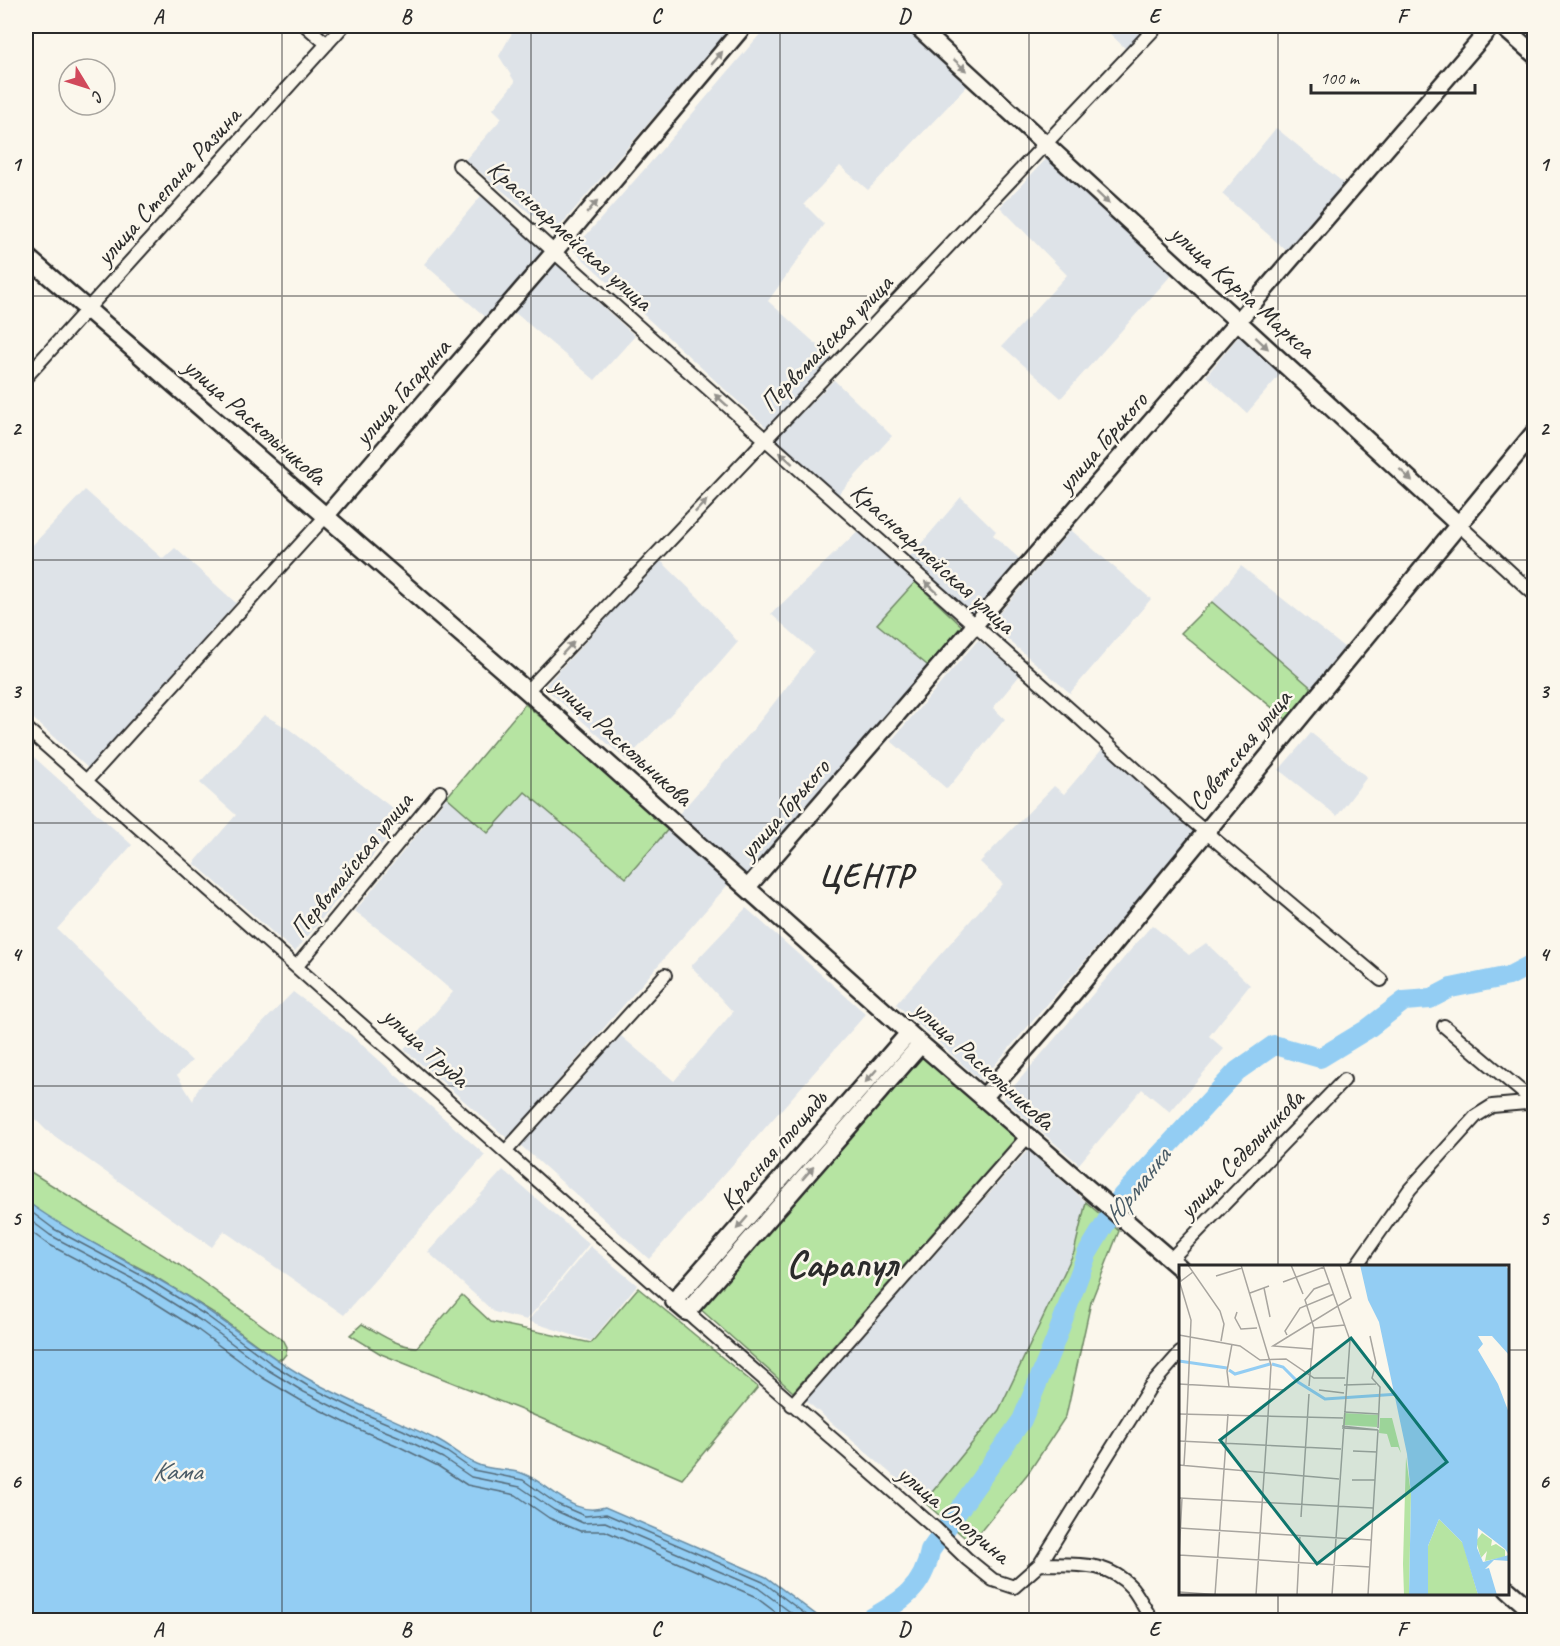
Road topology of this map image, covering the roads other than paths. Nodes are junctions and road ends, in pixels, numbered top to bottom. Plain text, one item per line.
1 (306, 26) edge
2 (343, 26) edge
3 (744, 26) edge
4 (917, 26) edge
5 (1157, 26) edge
6 (1491, 26) edge
7 (1502, 26) edge
8 (327, 44) junction
9 (1534, 54) edge
10 (1046, 145) junction
11 (459, 165) dead end
12 (554, 252) junction
13 (26, 256) edge
14 (86, 310) junction
15 (1238, 321) junction
16 (26, 377) edge
17 (1534, 433) edge
18 (765, 439) junction
19 (326, 516) junction
20 (1458, 525) junction
21 (1534, 594) edge
22 (975, 626) junction
23 (528, 691) junction
24 (26, 728) edge
25 (86, 781) junction
26 (440, 792) dead end
27 (1205, 832) junction
28 (747, 888) junction
29 (297, 966) junction
30 (665, 975) dead end
31 (1381, 980) dead end
32 (1444, 1026) dead end
33 (915, 1038) junction
34 (1344, 1080) dead end
35 (983, 1098) junction
36 (1534, 1104) edge
37 (1027, 1137) junction
38 (506, 1151) junction
39 (1170, 1260) edge
40 (1357, 1265) edge
41 (674, 1301) junction
42 (687, 1312) junction
43 (1179, 1354) edge
44 (792, 1405) junction
45 (1040, 1564) junction
46 (1509, 1591) edge
47 (1534, 1613) edge
48 (1152, 1620) edge

1 - 8 street
2 - 8 street, улица Степана Разина
12 -> 3 street, улица Гагарина
4 -> 10 main road, улица Карла Маркса
5 - 10 street, Первомайская улица
6 - 15 street, улица Горького
7 - 9 main road
8 - 14 street, улица Степана Разина
10 -> 15 main road, улица Карла Маркса
10 - 18 street, Первомайская улица
11 - 12 street, Красноармейская улица
18 -> 12 street, Красноармейская улица
12 - 19 street, улица Гагарина
13 - 14 main road, улица Раскольникова
14 - 16 street, улица Степана Разина
14 - 19 main road, улица Раскольникова
15 -> 20 main road, улица Карла Маркса
15 - 22 street, улица Горького
17 - 20 main road, Советская улица
22 -> 18 street, Красноармейская улица
23 -> 18 street, Первомайская улица
19 - 23 main road, улица Раскольникова
19 - 25 street, улица Гагарина
20 - 21 street, улица Карла Маркса
20 - 27 main road, Советская улица
22 - 27 street, Красноармейская улица
22 - 28 street, улица Горького
23 - 28 main road, улица Раскольникова
24 - 25 street, улица Труда
25 - 29 street, улица Труда
26 - 29 street, Первомайская улица
27 - 31 street, Красноармейская улица
27 - 35 main road, Советская улица
28 - 33 main road, улица Раскольникова
29 - 38 street, улица Труда
30 - 38 street
32 - 36 street
33 - 35 main road, улица Раскольникова
33 -> 41 main road, Красная площадь
42 -> 33 main road, Красная площадь
34 - 39 street, улица Седельникова
35 - 37 main road, улица Раскольникова
36 - 40 street
37 - 39 main road, улица Раскольникова
37 - 44 street
38 - 41 street, улица Труда
41 - 42 main road, улица Труда
42 - 44 street, улица Труда
43 - 45 street
44 - 45 street, улица Оползина
45 - 48 street, улица Оползина
46 - 47 main road

